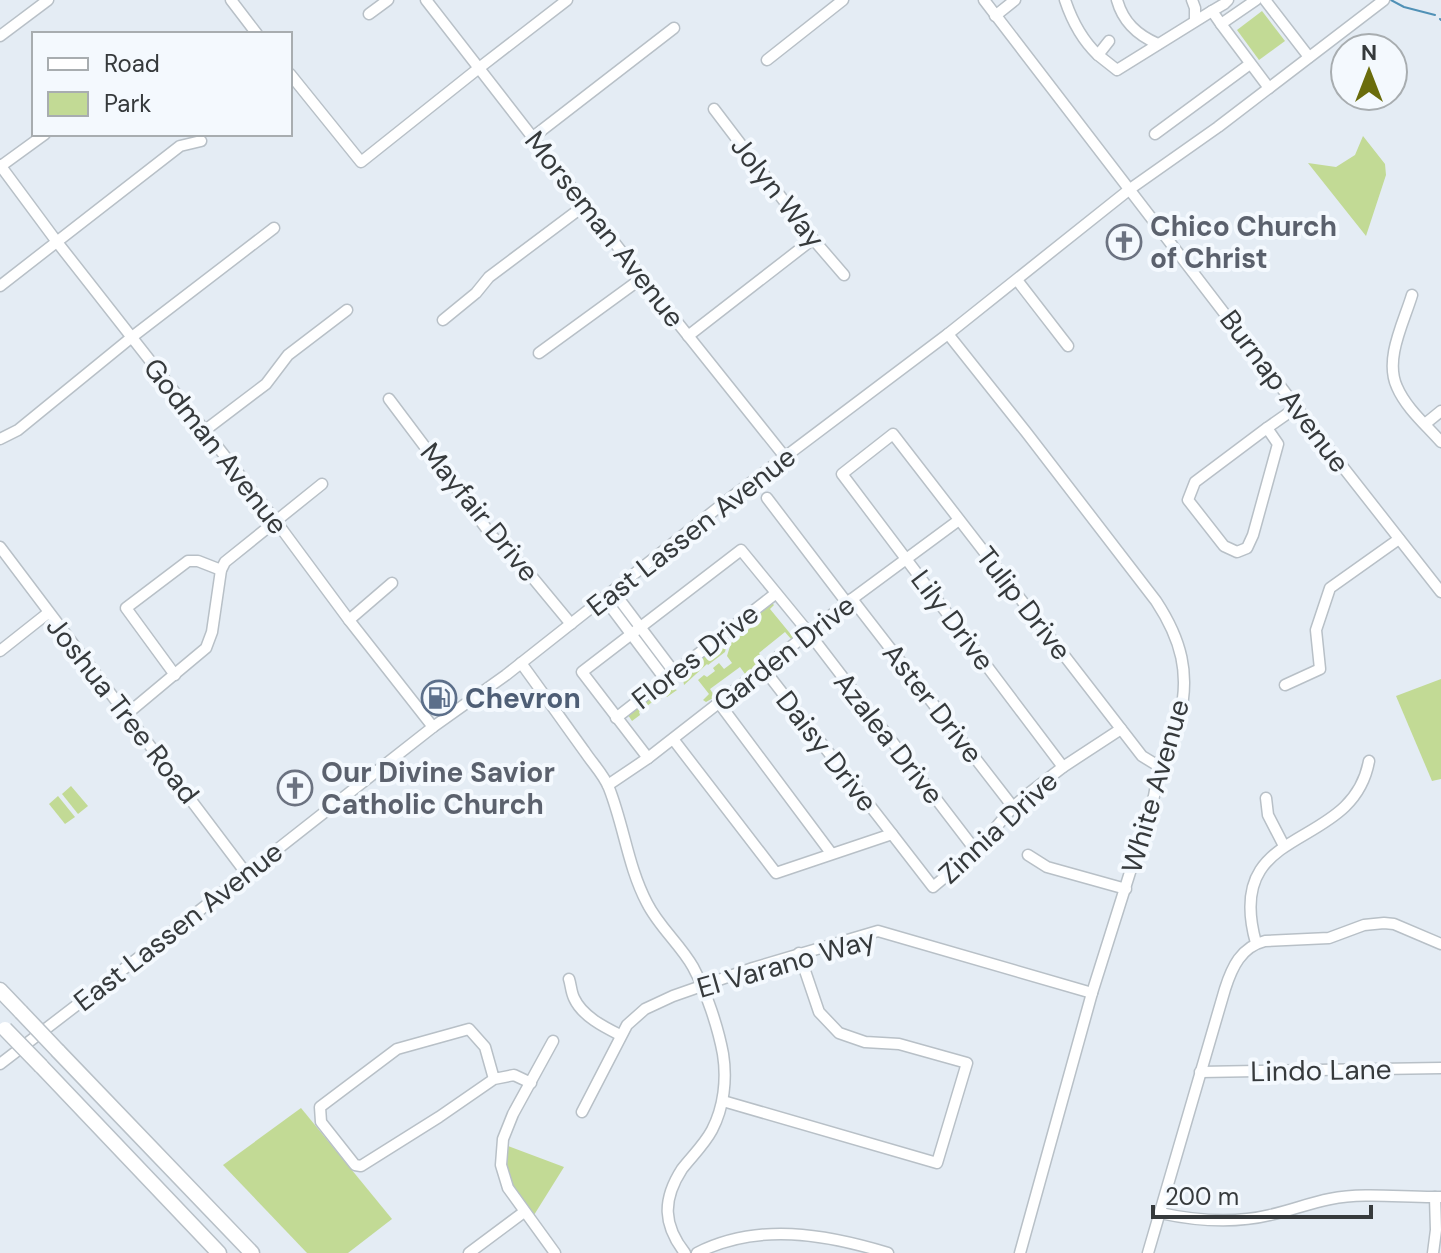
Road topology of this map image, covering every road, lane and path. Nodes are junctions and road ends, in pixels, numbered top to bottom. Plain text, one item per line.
1 (48, 0) edge
2 (231, 0) edge
3 (388, 0) edge
4 (426, 0) edge
5 (567, 0) edge
6 (843, 0) edge
7 (984, 0) edge
8 (1015, 0) edge
9 (1065, 0) edge
10 (1117, 0) edge
11 (1192, 0) edge
12 (1228, 0) edge
13 (1256, 0) edge
14 (1265, 0) edge
15 (1384, 0) edge
16 (1212, 11) junction
17 (369, 14) dead end
18 (995, 16) junction
19 (1195, 21) junction
20 (1221, 24) junction
21 (674, 28) dead end
22 (255, 32) edge
23 (0, 36) edge
24 (1109, 41) dead end
25 (1158, 44) junction
26 (1098, 55) junction
27 (1309, 57) junction
28 (767, 60) dead end
29 (1250, 64) junction
30 (479, 68) junction
31 (292, 76) edge
32 (1269, 88) junction
33 (714, 109) dead end
34 (1155, 134) dead end
35 (42, 136) edge
36 (533, 137) junction
37 (201, 141) dead end
38 (1, 165) edge
39 (1130, 189) junction
40 (585, 205) junction
41 (274, 228) dead end
42 (813, 239) junction
43 (57, 242) junction
44 (844, 275) dead end
45 (642, 278) junction
46 (1017, 280) junction
47 (0, 286) edge
48 (1412, 295) dead end
49 (347, 310) dead end
50 (443, 320) dead end
51 (948, 334) junction
52 (688, 336) junction
53 (132, 337) junction
54 (1068, 346) dead end
55 (539, 353) dead end
56 (389, 399) dead end
57 (1297, 407) junction
58 (1441, 411) edge
59 (1425, 424) junction
60 (1267, 428) junction
61 (204, 431) junction
62 (893, 434) joint
63 (0, 439) edge
64 (1441, 442) edge
65 (785, 457) junction
66 (322, 484) dead end
67 (767, 498) dead end
68 (275, 520) junction
69 (959, 520) junction
70 (1399, 539) junction
71 (0, 547) edge
72 (907, 559) junction
73 (221, 570) junction
74 (392, 583) dead end
75 (1441, 592) edge
76 (775, 594) junction
77 (608, 595) junction
78 (850, 601) junction
79 (48, 613) junction
80 (349, 620) junction
81 (571, 624) junction
82 (636, 631) junction
83 (809, 633) junction
84 (0, 651) edge
85 (521, 663) junction
86 (763, 668) junction
87 (175, 675) junction
88 (670, 676) junction
89 (1285, 685) dead end
90 (719, 703) junction
91 (127, 714) junction
92 (616, 718) junction
93 (433, 727) junction
94 (1121, 729) junction
95 (673, 739) junction
96 (648, 758) junction
97 (1369, 761) dead end
98 (1063, 767) junction
99 (1160, 767) junction
100 (608, 785) junction
101 (1266, 798) dead end
102 (1013, 807) junction
103 (892, 834) junction
104 (1284, 846) junction
105 (976, 851) junction
106 (831, 853) junction
107 (1028, 855) dead end
108 (246, 873) junction
109 (1126, 889) junction
110 (1256, 943) junction
111 (1441, 944) edge
112 (799, 953) junction
113 (569, 979) dead end
114 (701, 987) junction
115 (0, 990) edge
116 (1092, 993) junction
117 (2, 1026) edge
118 (620, 1035) junction
119 (553, 1041) dead end
120 (0, 1064) edge
121 (1441, 1068) edge
122 (1200, 1072) junction
123 (494, 1079) junction
124 (531, 1083) junction
125 (723, 1101) junction
126 (582, 1112) dead end
127 (1438, 1197) edge
128 (524, 1212) junction
129 (1160, 1213) junction
130 (219, 1253) edge
131 (252, 1253) edge
132 (469, 1253) edge
133 (555, 1253) edge
134 (685, 1253) edge
135 (697, 1253) edge
136 (888, 1253) edge
137 (1020, 1253) edge
138 (1148, 1253) edge
139 (1433, 1253) edge

1 - 23 street
2 - 22 street
3 - 17 street
4 - 30 street, Morseman Avenue
5 - 30 street
6 - 28 street
7 - 18 street, Burnap Avenue
8 - 18 street
9 - 26 street
10 - 25 street
11 - 19 street
12 - 16 street
13 - 20 street
14 - 27 street
15 - 27 street, East Lassen Avenue
16 - 19 street
16 - 20 street
18 - 39 street, Burnap Avenue
19 - 25 street
20 - 29 street
21 - 36 street
24 - 26 street
25 - 26 street
27 - 32 street, East Lassen Avenue
29 - 32 street
29 - 34 street
30 - 31 street
30 - 36 street, Morseman Avenue
32 - 39 street, East Lassen Avenue
33 - 42 street, Jolyn Way
35 - 38 street
36 - 40 street, Morseman Avenue
37 - 43 street
38 - 43 street, Godman Avenue
39 - 46 street, East Lassen Avenue
39 - 57 street, Burnap Avenue
40 - 45 street, Morseman Avenue
40 - 50 street
41 - 53 street
42 - 44 street, Jolyn Way
42 - 52 street
43 - 47 street
43 - 53 street, Godman Avenue
45 - 52 street, Morseman Avenue
45 - 55 street
46 - 51 street, East Lassen Avenue
46 - 54 street
48 - 59 street
49 - 61 street
51 - 65 street, East Lassen Avenue
51 - 99 street, White Avenue
52 - 65 street, Morseman Avenue
53 - 61 street, Godman Avenue
53 - 63 street
56 - 81 street, Mayfair Drive
57 - 60 street
57 - 70 street, Burnap Avenue
58 - 59 street
59 - 64 street
60 - 60 street
61 - 68 street, Godman Avenue
62 - 69 street, Tulip Drive
62 - 72 street, Lily Drive
65 - 77 street, East Lassen Avenue
66 - 68 street
67 - 78 street, Aster Drive
68 - 73 street
68 - 80 street, Godman Avenue
69 - 72 street, Garden Drive
69 - 94 street, Tulip Drive
70 - 75 street, Burnap Avenue
70 - 89 street
71 - 79 street, Joshua Tree Road
72 - 78 street, Garden Drive
72 - 98 street, Lily Drive
73 - 87 street
73 - 87 street
74 - 80 street
76 - 82 street, Azalea Drive
76 - 83 street, Azalea Drive
76 - 88 street, Flores Drive
77 - 81 street, East Lassen Avenue
77 - 82 street
78 - 83 street, Garden Drive
78 - 102 street, Aster Drive
79 - 84 street
79 - 91 street, Joshua Tree Road
80 - 93 street, Godman Avenue
81 - 85 street, East Lassen Avenue
82 - 88 street
82 - 92 street
83 - 86 street, Garden Drive
83 - 105 street, Azalea Drive
85 - 93 street, East Lassen Avenue
85 - 100 street
86 - 90 street, Garden Drive
86 - 103 street, Daisy Drive
87 - 91 street
88 - 92 street, Flores Drive
90 - 95 street, Garden Drive
90 - 106 street
91 - 108 street, Joshua Tree Road
92 - 96 street
93 - 108 street, East Lassen Avenue
94 - 98 street, Zinnia Drive
94 - 99 street, Tulip Drive
95 - 96 street, Garden Drive
95 - 106 street
96 - 100 street, Garden Drive
97 - 104 street
98 - 102 street, Zinnia Drive
99 - 109 street, White Avenue
100 - 114 street
101 - 104 street
102 - 105 street, Zinnia Drive
103 - 105 street, Zinnia Drive
103 - 106 street
104 - 110 street
107 - 109 street
108 - 120 street, East Lassen Avenue
109 - 116 street, White Avenue
110 - 111 street
110 - 122 street
112 - 114 street, El Varano Way
112 - 116 street, El Varano Way
112 - 125 street
113 - 118 street
114 - 118 street, El Varano Way
114 - 125 street
115 - 131 highway, bridge
116 - 137 street, White Avenue
117 - 130 highway, bridge
118 - 126 street, El Varano Way
119 - 124 street
121 - 122 street, Lindo Lane
122 - 129 street
123 - 123 street
123 - 124 street
124 - 128 street
125 - 134 street
127 - 129 street
127 - 139 street
128 - 132 street
128 - 133 street
129 - 138 street
135 - 136 street

